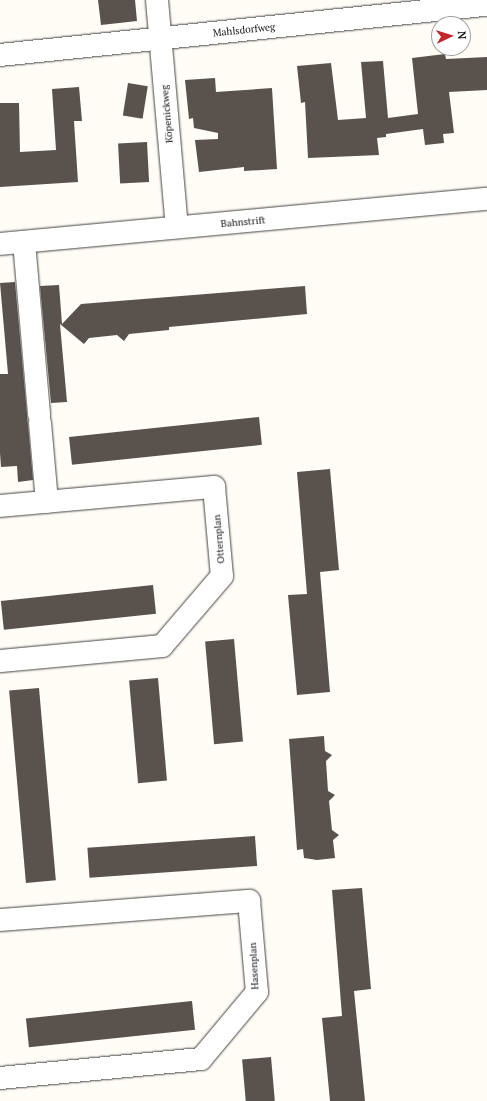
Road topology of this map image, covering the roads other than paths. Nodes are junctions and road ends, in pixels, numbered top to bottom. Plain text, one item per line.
1 (157, 0) edge
2 (487, 6) edge
3 (160, 39) junction
4 (0, 55) edge
5 (487, 200) edge
6 (177, 227) junction
7 (24, 242) junction
8 (0, 244) edge
9 (47, 502) junction
10 (0, 506) edge
11 (0, 661) edge
12 (0, 920) edge
13 (0, 1078) edge

1 - 3 street, Köpenickweg
2 - 3 street, Mahlsdorfweg
3 - 4 street, Mahlsdorfweg
3 - 6 street, Köpenickweg
5 - 6 street, Bahnstrift
6 - 7 street, Bahnstrift
7 - 8 street, Bahnstrift
7 - 9 street
9 - 10 street, Otternplan
9 - 11 street, Otternplan
12 - 13 street, Hasenplan

